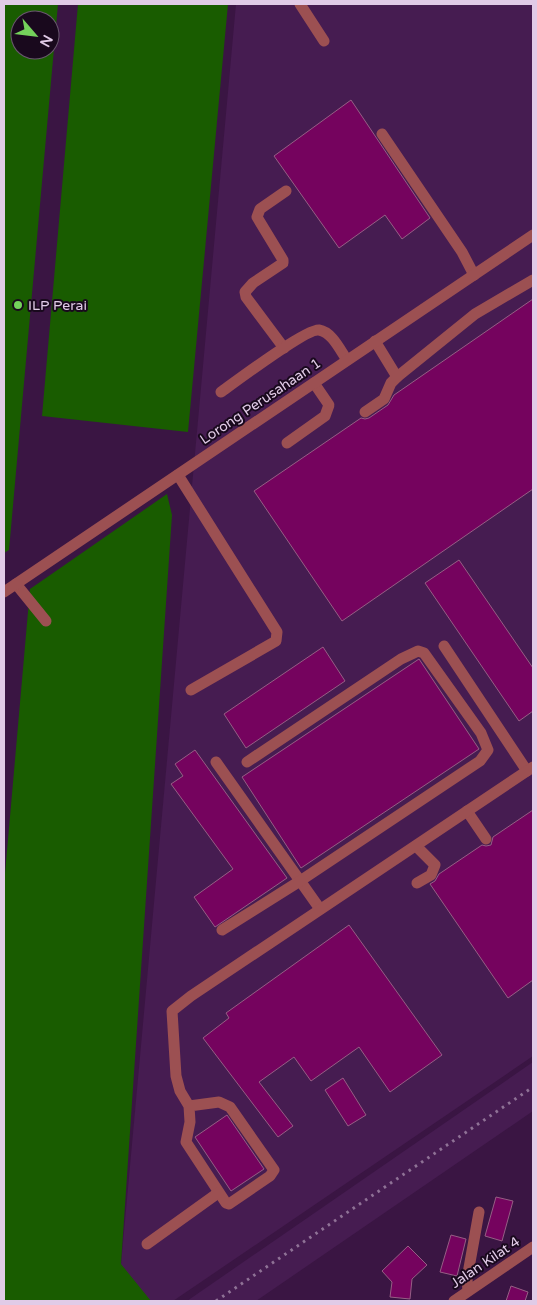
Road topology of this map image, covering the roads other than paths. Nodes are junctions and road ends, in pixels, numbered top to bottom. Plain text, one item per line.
1 (300, 4) edge
2 (324, 41) dead end
3 (382, 134) dead end
4 (286, 191) dead end
5 (533, 235) edge
6 (474, 275) junction
7 (533, 280) edge
8 (375, 341) junction
9 (284, 348) junction
10 (347, 360) junction
11 (397, 377) junction
12 (314, 383) junction
13 (221, 392) dead end
14 (365, 412) dead end
15 (287, 443) dead end
16 (178, 475) junction
17 (16, 584) junction
18 (4, 592) edge
19 (46, 621) dead end
20 (444, 646) dead end
21 (191, 690) dead end
22 (216, 762) dead end
23 (247, 762) dead end
24 (530, 769) edge
25 (467, 811) junction
26 (486, 839) dead end
27 (416, 846) junction
28 (300, 881) junction
29 (417, 884) dead end
30 (320, 909) junction
31 (222, 930) dead end
32 (189, 1106) junction
33 (218, 1193) junction
34 (480, 1212) dead end
35 (147, 1244) dead end
36 (533, 1247) edge
37 (468, 1292) junction
38 (454, 1301) edge

1 - 2 street
3 - 6 street
4 - 9 street
5 - 6 street, Lorong Perusahaan 1
6 - 8 street, Lorong Perusahaan 1
7 - 11 street
8 - 10 street, Lorong Perusahaan 1
8 - 11 street
9 - 10 street
9 - 13 street
10 - 12 street, Lorong Perusahaan 1
11 - 14 street
12 - 15 street
12 - 16 street, Lorong Perusahaan 1
16 - 17 street, Lorong Perusahaan 1
16 - 21 street
17 - 18 street, Lorong Perusahaan 1
17 - 19 street
20 - 24 street
22 - 28 street
23 - 28 street
24 - 25 street
25 - 26 street
25 - 27 street
27 - 29 street
27 - 30 street
28 - 30 street
28 - 31 street
30 - 32 street
32 - 33 street
32 - 33 street
33 - 35 street
34 - 37 street
36 - 37 street, Jalan Kilat 4
37 - 38 street, Jalan Kilat 4

